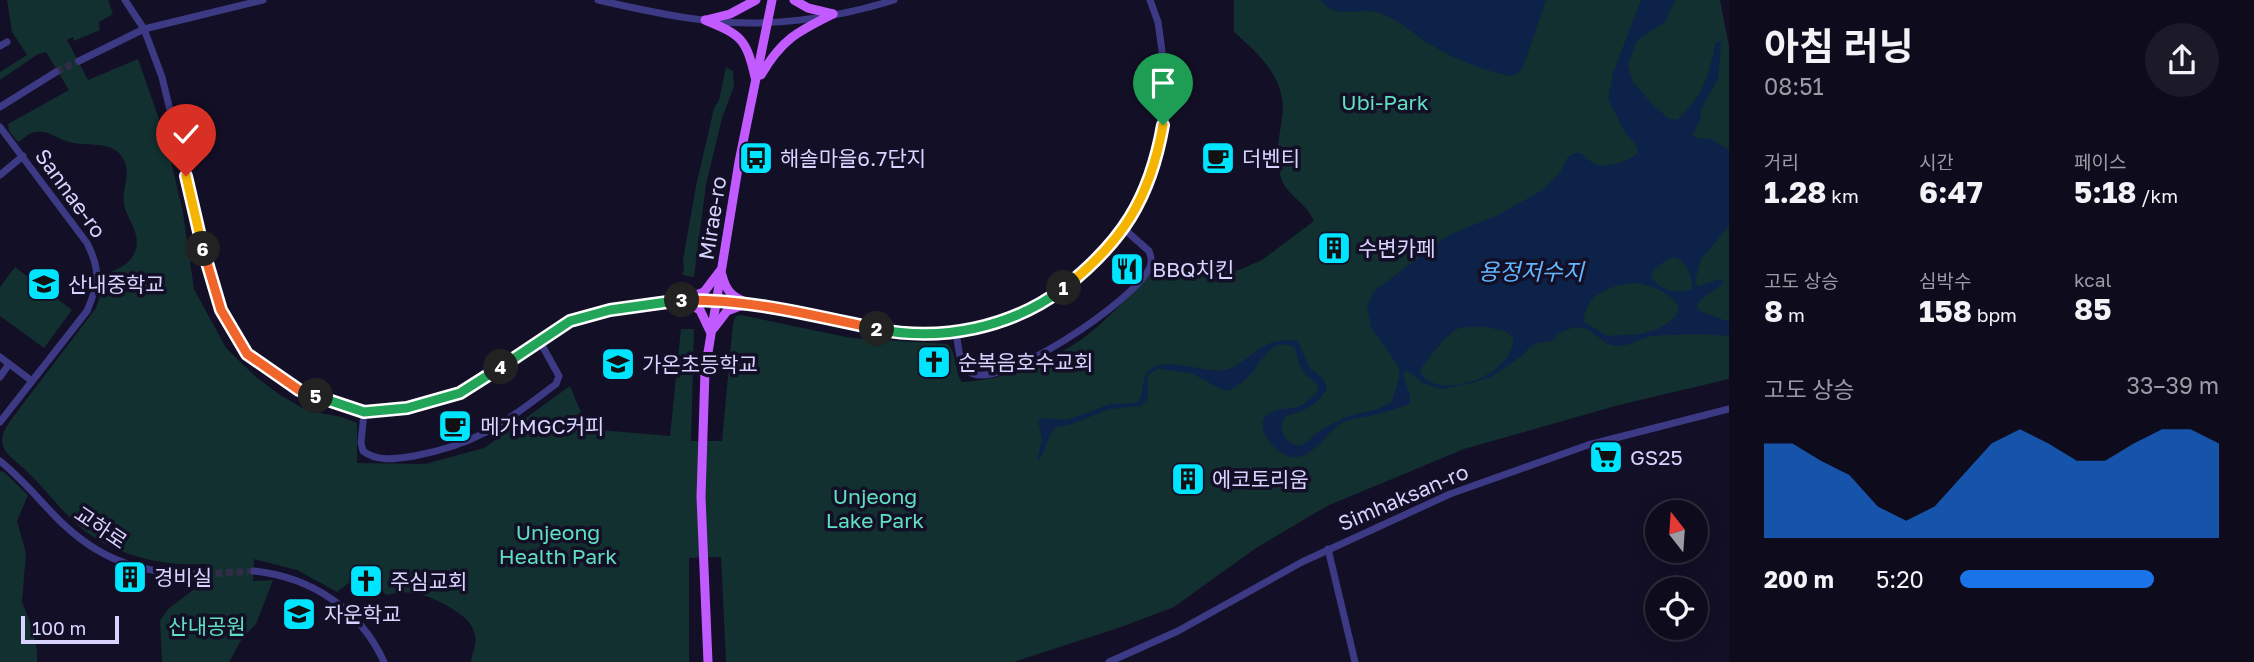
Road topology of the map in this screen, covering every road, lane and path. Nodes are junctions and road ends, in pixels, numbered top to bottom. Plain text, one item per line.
1 (125, 0) edge
2 (263, 0) edge
3 (598, 0) edge
4 (756, 0) edge
5 (772, 0) edge
6 (794, 0) edge
7 (894, 0) edge
8 (1150, 0) edge
9 (833, 14) junction
10 (705, 20) junction
11 (768, 23) junction
12 (144, 29) junction
13 (79, 61) tunnel mouth
14 (56, 72) tunnel mouth
15 (757, 82) junction
16 (0, 107) edge
17 (0, 127) edge
18 (23, 156) junction
19 (0, 175) edge
20 (1124, 229) junction
21 (721, 270) junction
22 (683, 300) junction
23 (717, 300) junction
24 (747, 303) junction
25 (956, 332) junction
26 (711, 334) junction
27 (539, 340) junction
28 (0, 357) edge
29 (9, 364) junction
30 (0, 377) edge
31 (32, 381) junction
32 (1729, 409) edge
33 (364, 412) junction
34 (0, 422) edge
35 (0, 461) edge
36 (1328, 549) junction
37 (254, 571) tunnel mouth
38 (205, 574) tunnel mouth
39 (384, 662) edge
40 (708, 662) edge
41 (1110, 662) edge
42 (1355, 662) edge

1 - 12 street
2 - 12 street
3 - 10 street
4 - 10 main road
5 - 11 main road, Mirae-ro
6 - 9 main road
7 - 9 street
8 - 20 street
9 - 11 street
9 - 15 main road
10 - 11 street
10 - 15 main road
11 - 15 main road, Mirae-ro
12 - 13 street
12 - 33 street
14 - 16 street
15 - 21 main road, Mirae-ro
17 - 18 street, Sannae-ro
18 - 19 street
18 - 31 street, Sannae-ro
20 - 25 street
20 - 25 street
21 - 22 main road
21 - 23 main road, Mirae-ro
21 - 24 main road
22 - 23 street
22 - 26 main road
22 - 27 street
23 - 24 street
23 - 26 main road, Mirae-ro
24 - 25 street
24 - 26 main road
26 - 40 main road, Mirae-ro
27 - 33 street
27 - 33 street
28 - 29 street
29 - 30 street
29 - 31 street
31 - 34 street, Sannae-ro
32 - 36 street, Simhaksan-ro
35 - 38 street, 교하로
36 - 41 street, Simhaksan-ro
36 - 42 street
37 - 39 street

